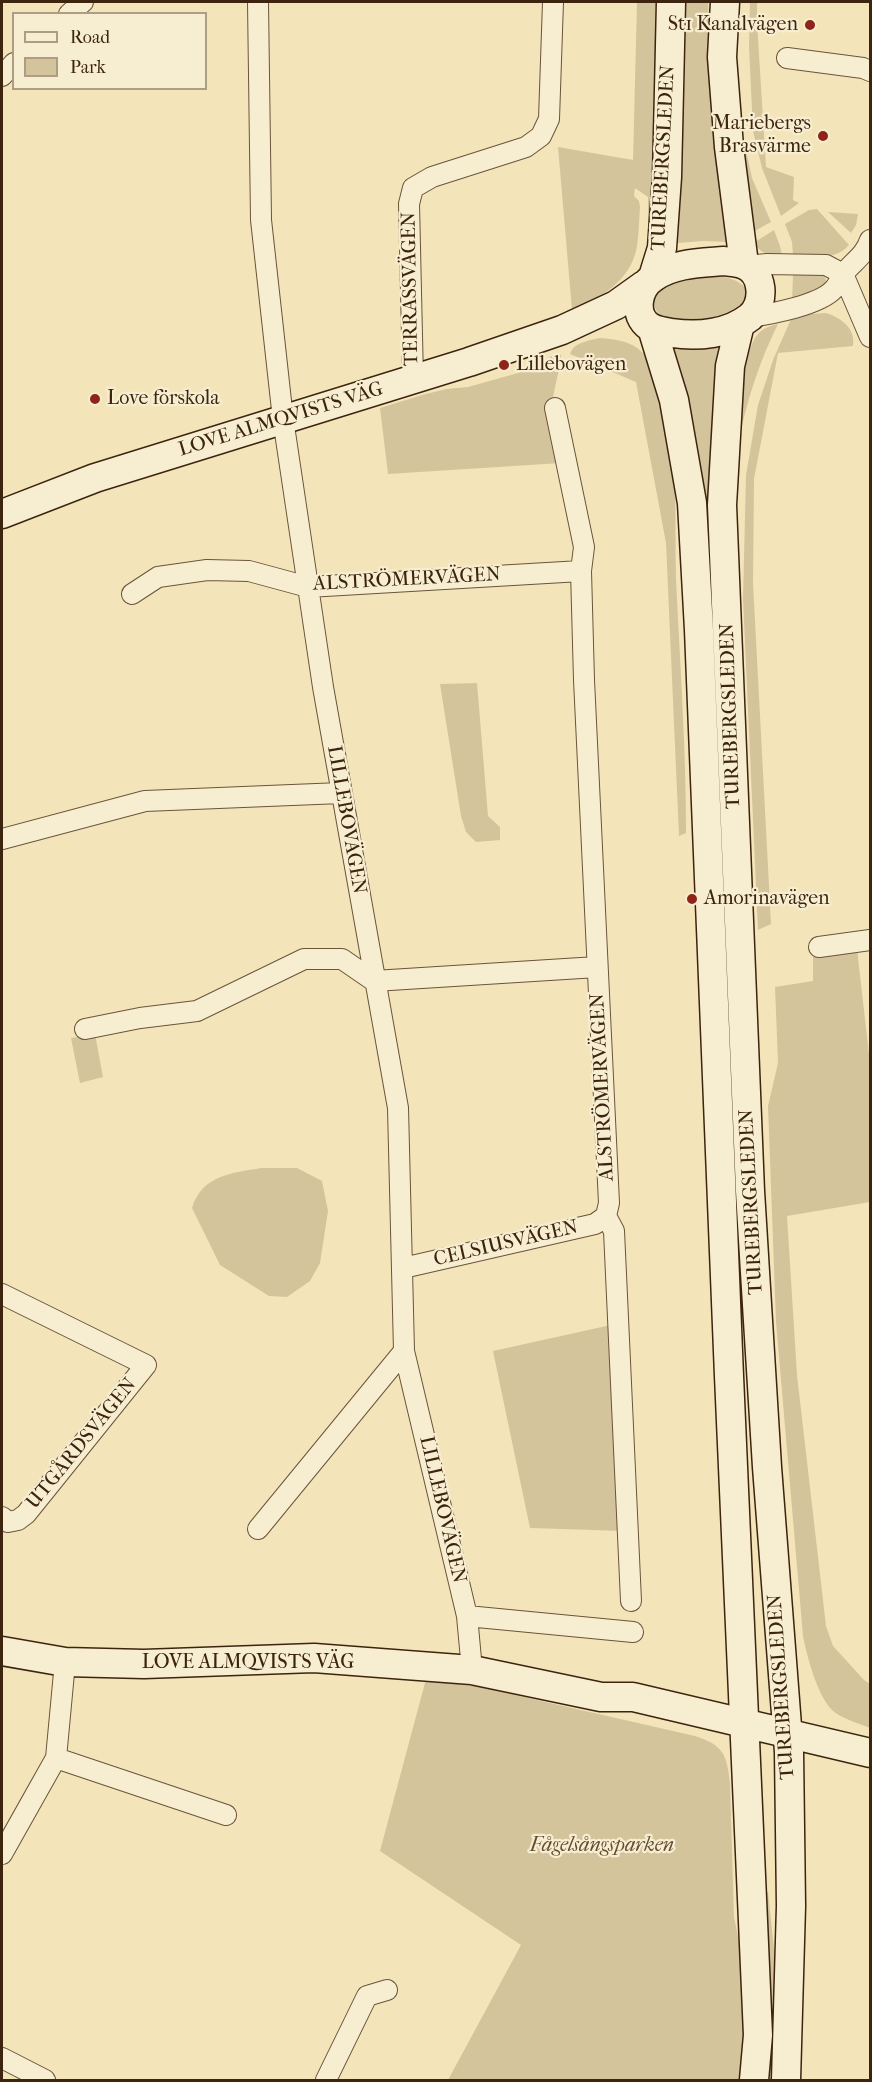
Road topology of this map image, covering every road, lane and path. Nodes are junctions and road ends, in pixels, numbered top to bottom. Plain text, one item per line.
1 (83, 2) edge
2 (258, 2) edge
3 (553, 2) edge
4 (670, 2) edge
5 (725, 2) edge
6 (71, 12) edge
7 (788, 58) dead end
8 (870, 71) edge
9 (870, 240) edge
10 (745, 265) junction
11 (843, 274) junction
12 (649, 281) junction
13 (745, 320) junction
14 (650, 327) junction
15 (562, 330) junction
16 (870, 337) edge
17 (413, 379) junction
18 (555, 408) dead end
19 (283, 418) junction
20 (2, 514) edge
21 (581, 571) junction
22 (308, 586) junction
23 (132, 594) dead end
24 (341, 793) junction
25 (2, 839) edge
26 (870, 940) edge
27 (819, 947) dead end
28 (597, 967) junction
29 (374, 981) junction
30 (85, 1029) dead end
31 (606, 1216) junction
32 (403, 1268) junction
33 (2, 1294) edge
34 (404, 1351) junction
35 (2, 1517) edge
36 (258, 1529) dead end
37 (632, 1601) dead end
38 (467, 1616) junction
39 (633, 1632) dead end
40 (2, 1651) edge
41 (65, 1662) junction
42 (472, 1670) junction
43 (745, 1732) junction
44 (788, 1743) junction
45 (870, 1754) edge
46 (56, 1758) junction
47 (870, 1772) edge
48 (226, 1815) dead end
49 (2, 1854) edge
50 (387, 1990) dead end
51 (2, 2058) edge
52 (45, 2080) edge
53 (326, 2080) edge
54 (754, 2080) edge
55 (786, 2080) edge

1 - 6 street
2 - 19 street, LILLEBOVÄGEN
3 - 17 street, TERRASSVÄGEN
4 - 12 main road, TUREBERGSLEDEN
5 - 10 main road, TUREBERGSLEDEN
7 - 8 street
9 - 11 street
10 - 11 street
10 - 12 main road, TUREBERGSLEDEN
10 - 13 main road, TUREBERGSLEDEN
11 - 13 street
11 - 16 street
12 - 14 main road, TUREBERGSLEDEN
12 - 15 main road, LOVE ALMQVISTS VÄG
13 - 14 main road
13 - 44 main road, TUREBERGSLEDEN
14 - 15 main road, LOVE ALMQVISTS VÄG
14 - 43 main road, TUREBERGSLEDEN
15 - 17 main road, LOVE ALMQVISTS VÄG
17 - 19 main road, LOVE ALMQVISTS VÄG
18 - 21 street, ALSTRÖMERVÄGEN
19 - 20 main road, LOVE ALMQVISTS VÄG
19 - 22 street, LILLEBOVÄGEN
21 - 22 street, ALSTRÖMERVÄGEN
21 - 28 street, ALSTRÖMERVÄGEN
22 - 23 street, ALSTRÖMERVÄGEN
22 - 24 street, LILLEBOVÄGEN
24 - 25 street
24 - 29 street, LILLEBOVÄGEN
26 - 27 street
28 - 29 street
28 - 31 street, ALSTRÖMERVÄGEN
29 - 30 street
29 - 32 street, LILLEBOVÄGEN
31 - 32 street, CELSIUSVÄGEN
31 - 37 street, ALSTRÖMERVÄGEN
32 - 34 street, LILLEBOVÄGEN
33 - 35 street, UTGÅRDSVÄGEN
34 - 36 street
34 - 38 street, LILLEBOVÄGEN
38 - 39 street
38 - 42 street, LILLEBOVÄGEN
40 - 41 main road, LOVE ALMQVISTS VÄG
41 - 42 main road, LOVE ALMQVISTS VÄG
41 - 46 street
42 - 43 main road, LOVE ALMQVISTS VÄG
43 - 44 main road, LOVE ALMQVISTS VÄG
43 - 54 main road, TUREBERGSLEDEN
44 - 45 main road
44 - 47 main road
44 - 55 main road, TUREBERGSLEDEN
46 - 48 street
46 - 49 street
50 - 53 street
51 - 52 street

